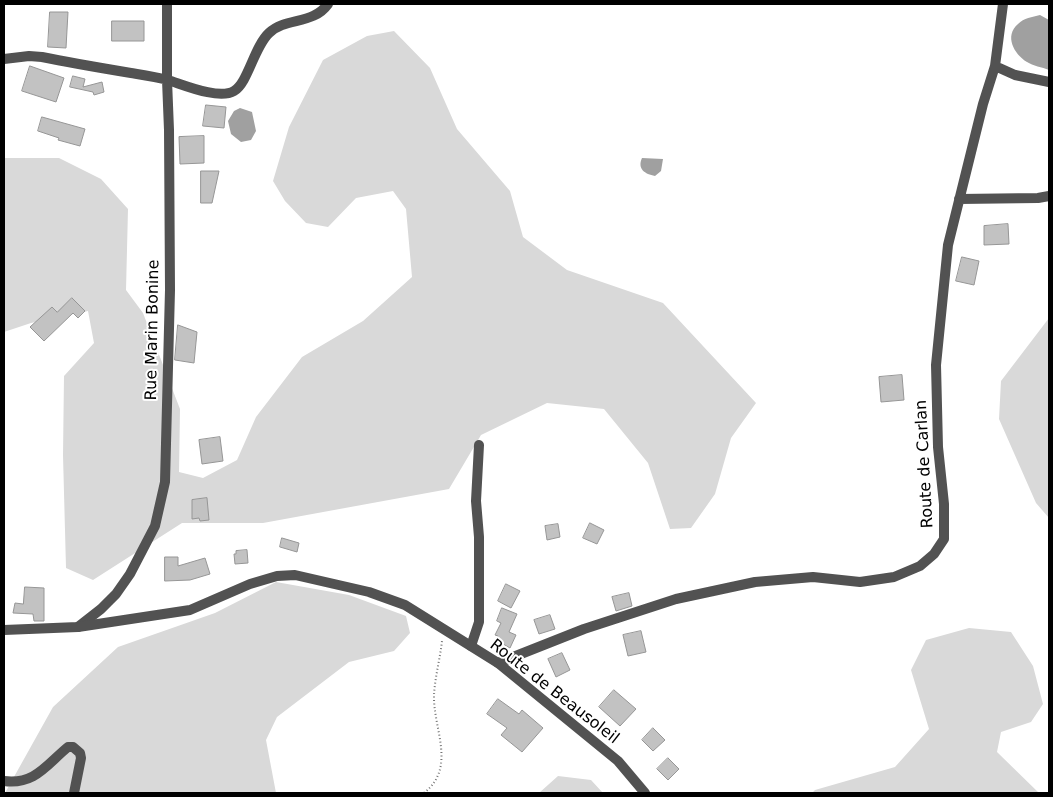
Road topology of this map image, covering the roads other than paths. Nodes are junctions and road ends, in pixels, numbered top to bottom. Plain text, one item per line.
1 (166, 4) edge
2 (328, 4) edge
3 (1003, 4) edge
4 (4, 59) edge
5 (996, 66) junction
6 (167, 80) junction
7 (1049, 82) edge
8 (1049, 196) edge
9 (960, 199) junction
10 (479, 446) dead end
11 (78, 627) junction
12 (4, 630) edge
13 (471, 646) junction
14 (498, 664) junction
15 (4, 782) edge
16 (74, 793) edge
17 (645, 793) edge

1 - 6 street, Rue Marin Bonine
2 - 6 street
3 - 5 street, Route de Carlan
4 - 6 street
5 - 7 street
5 - 9 street, Route de Carlan
6 - 11 street, Rue Marin Bonine
8 - 9 street
9 - 14 street, Route de Carlan
10 - 13 street
11 - 12 street, Route de Beausoleil
11 - 13 street, Route de Beausoleil
13 - 14 street, Route de Beausoleil
14 - 17 street, Route de Beausoleil
15 - 16 street

